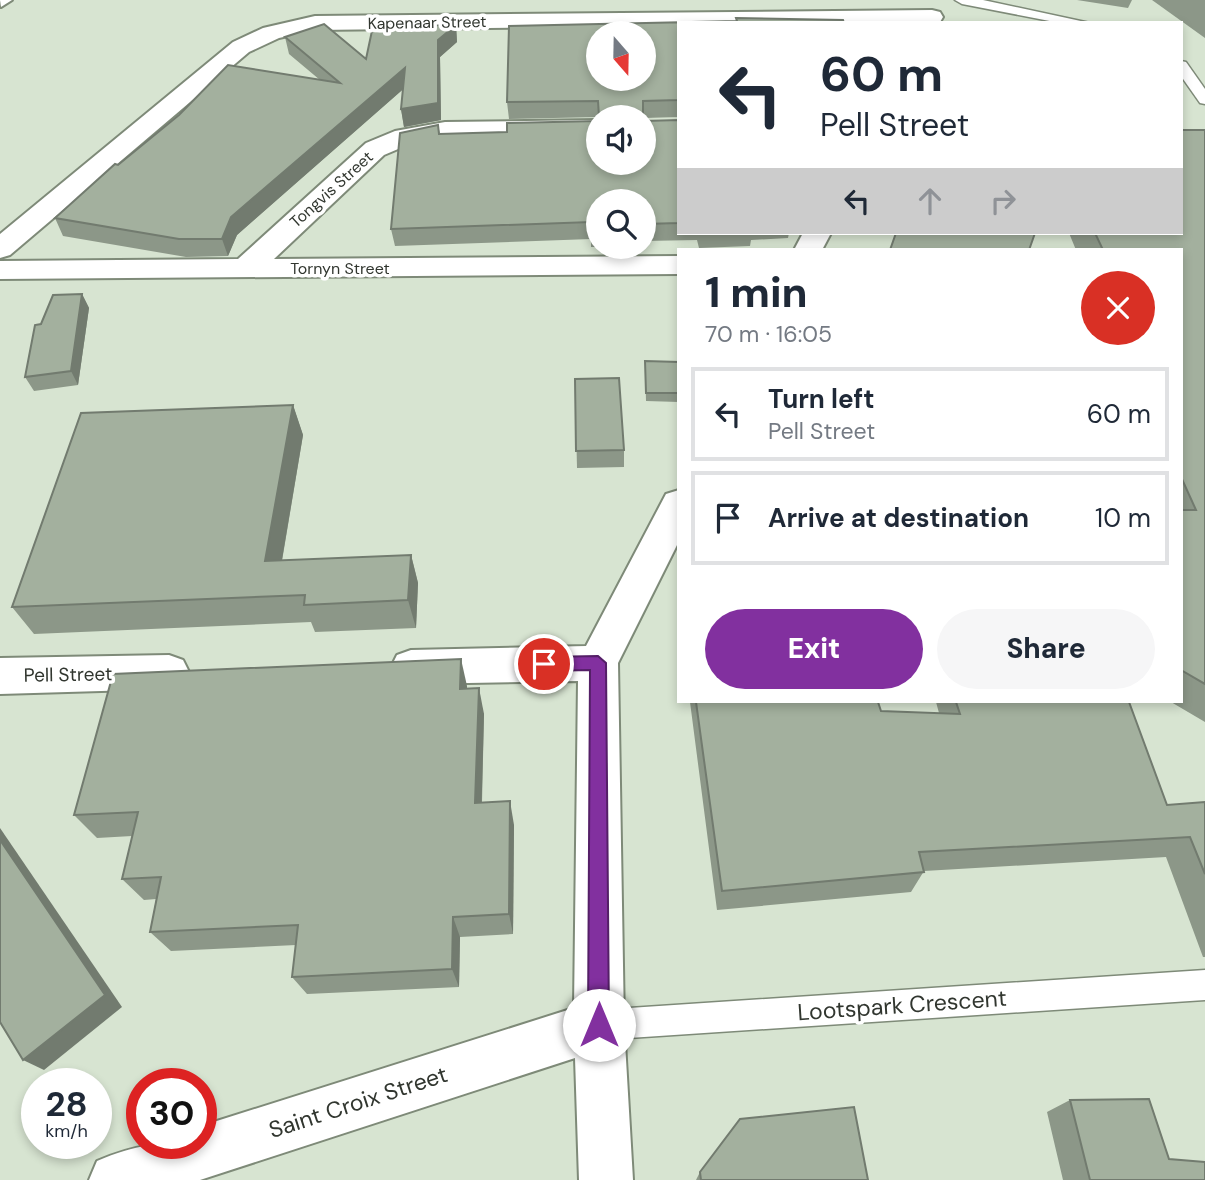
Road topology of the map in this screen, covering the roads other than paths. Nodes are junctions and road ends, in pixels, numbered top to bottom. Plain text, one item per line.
1 (962, 0) edge
2 (935, 13) edge
3 (1072, 21) edge
4 (1183, 68) edge
5 (1205, 100) edge
6 (586, 128) edge
7 (0, 249) edge
8 (677, 265) edge
9 (245, 269) junction
10 (0, 271) edge
11 (677, 508) edge
12 (598, 663) junction
13 (375, 668) edge
14 (209, 671) edge
15 (0, 676) edge
16 (1205, 985) edge
17 (599, 1025) junction
18 (116, 1180) edge
19 (606, 1180) edge

1 - 3 lane
2 - 7 street, Kapenaar Street
4 - 5 lane
6 - 9 street, Tongvis Street
8 - 9 street, Tornyn Street
9 - 10 street, Tornyn Street
11 - 12 street
12 - 13 street
12 - 17 street
14 - 15 street, Pell Street
16 - 17 lane, Lootspark Crescent
17 - 18 street, Saint Croix Street
17 - 19 street

